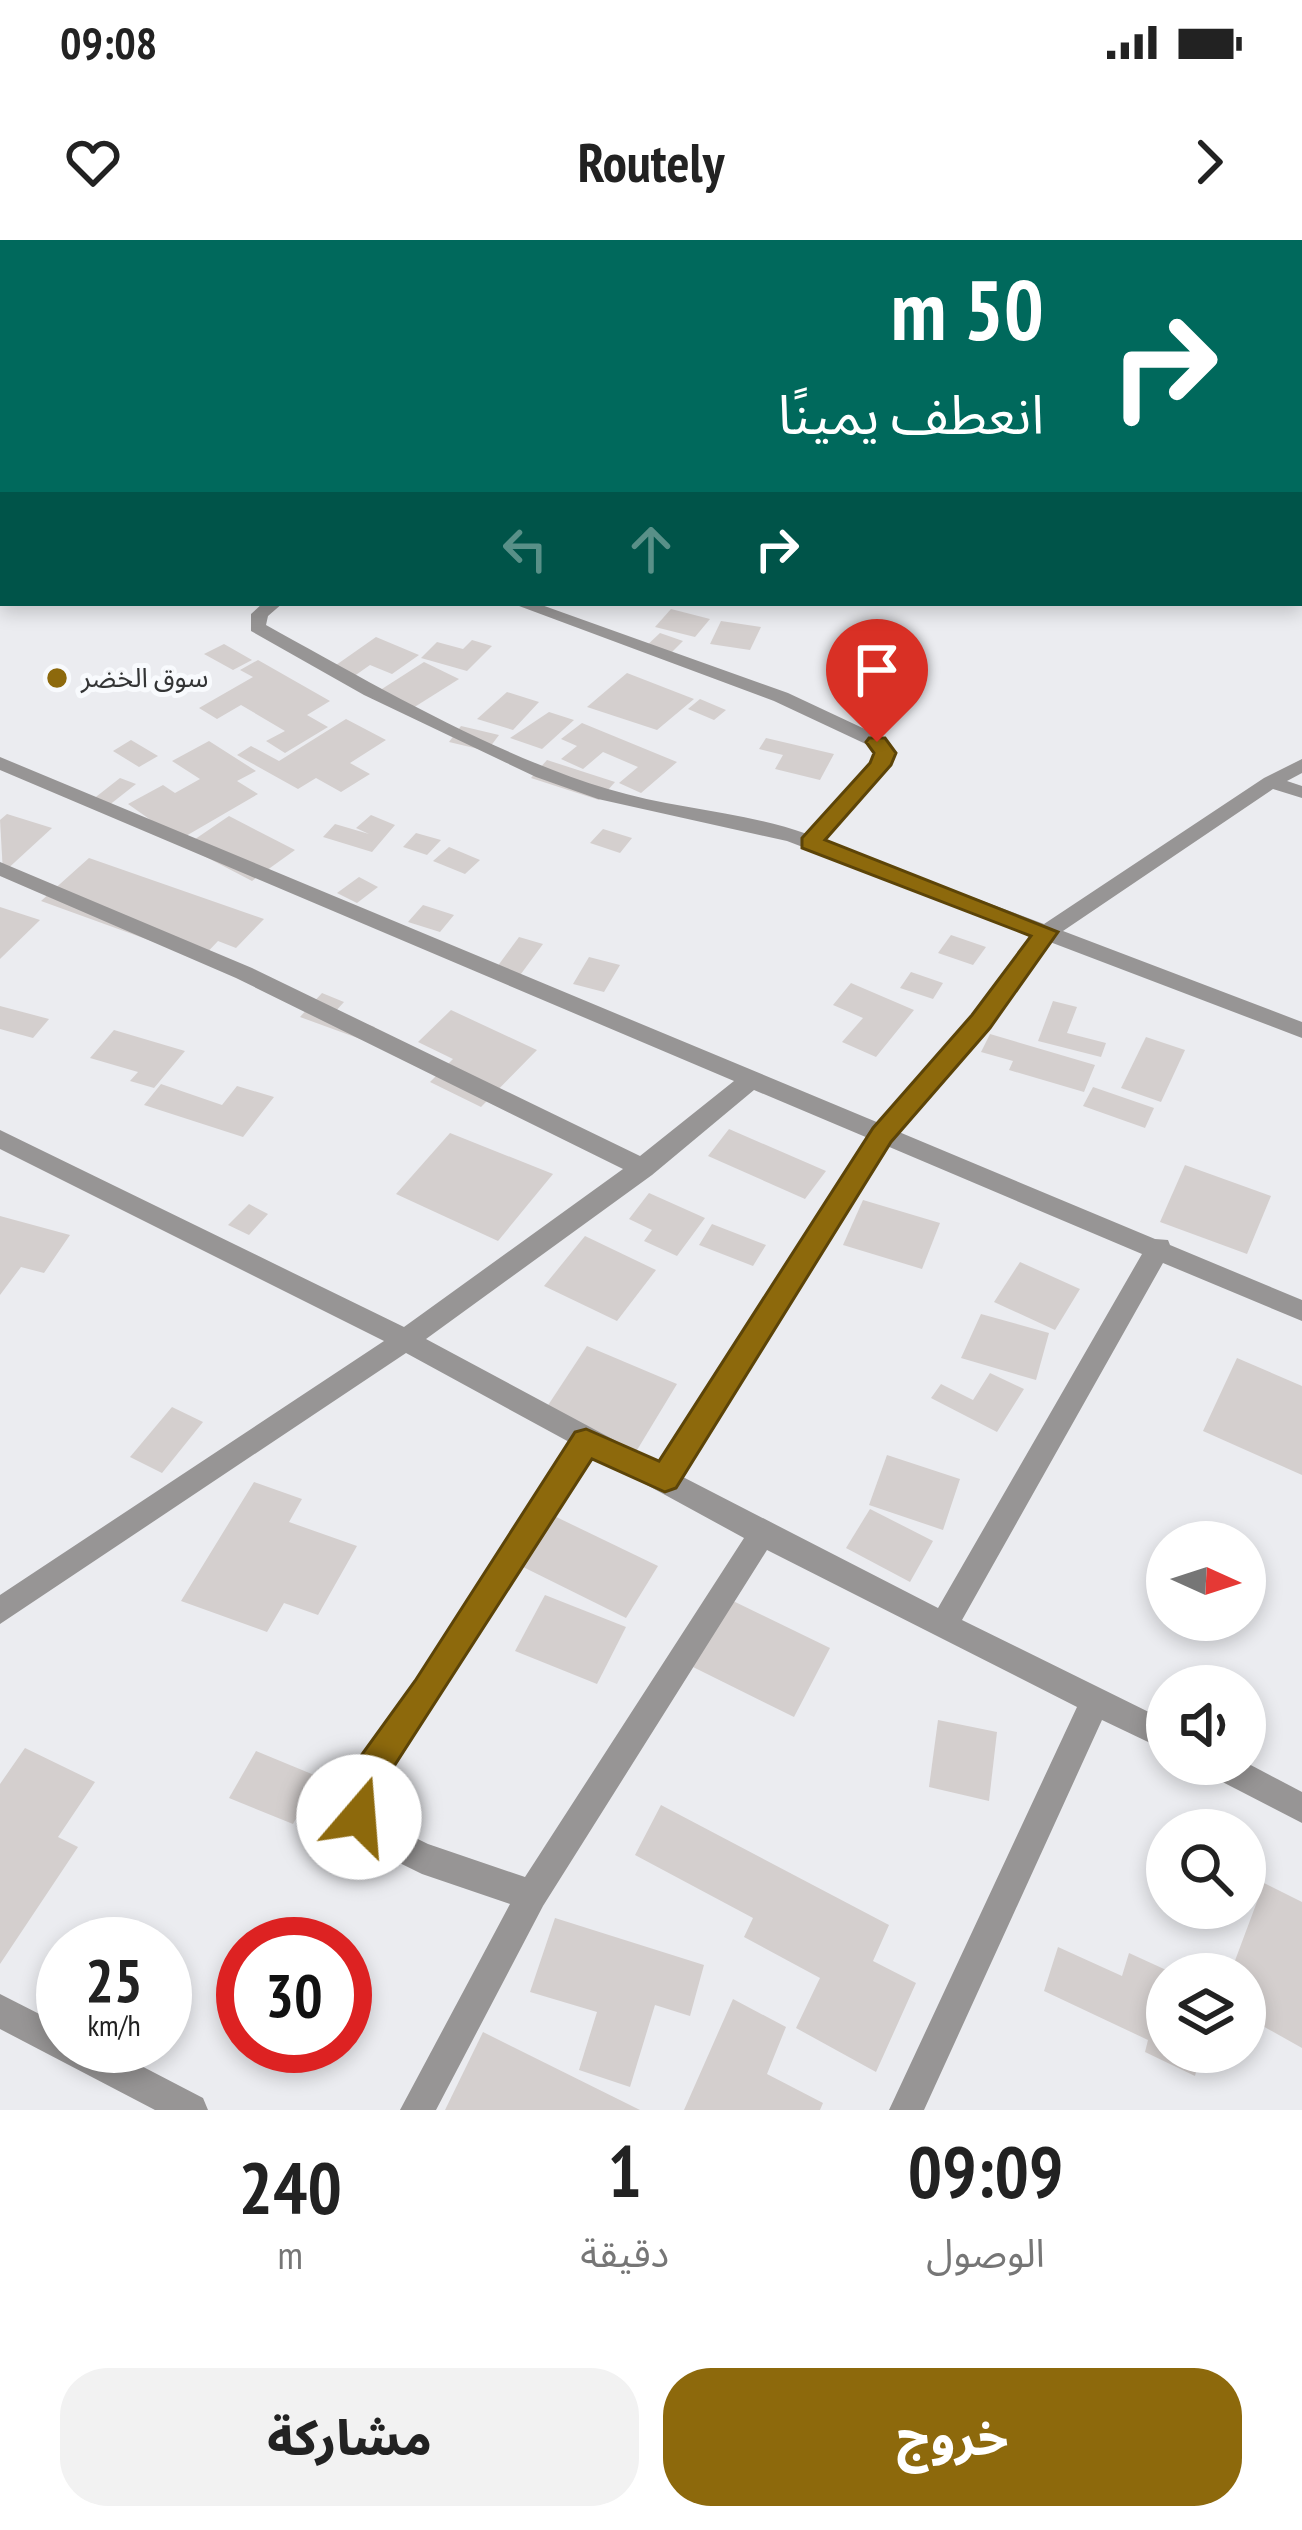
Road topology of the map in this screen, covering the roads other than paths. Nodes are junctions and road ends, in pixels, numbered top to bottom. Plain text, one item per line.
1 (270, 606) edge
2 (528, 606) edge
3 (0, 763) edge
4 (1302, 765) edge
5 (1271, 782) junction
6 (1302, 792) edge
7 (810, 843) junction
8 (0, 868) edge
9 (1046, 932) junction
10 (1302, 1030) edge
11 (750, 1081) junction
12 (882, 1135) junction
13 (0, 1138) edge
14 (644, 1168) junction
15 (1159, 1247) junction
16 (1302, 1311) edge
17 (407, 1341) junction
18 (586, 1442) junction
19 (665, 1478) junction
20 (762, 1534) junction
21 (0, 1611) edge
22 (944, 1625) junction
23 (1096, 1699) junction
24 (1146, 1726) edge
25 (1258, 1785) edge
26 (1302, 1808) edge
27 (532, 1895) junction
28 (0, 2011) edge
29 (36, 2030) edge
30 (119, 2073) edge
31 (191, 2110) edge
32 (417, 2110) edge
33 (905, 2110) edge

1 - 7 street
2 - 7 street
3 - 11 street
4 - 5 street
5 - 6 street
5 - 9 street
7 - 9 street
8 - 14 street
9 - 10 street
9 - 12 street
11 - 12 street
11 - 14 street
12 - 15 street
12 - 19 street
13 - 17 street
14 - 17 street
15 - 16 street
15 - 22 street
17 - 18 street
17 - 21 street
18 - 19 street
18 - 27 street
19 - 20 street
20 - 22 street
20 - 27 street
22 - 23 street
23 - 24 street
23 - 33 street
25 - 26 street
27 - 32 street
28 - 29 street
30 - 31 street

